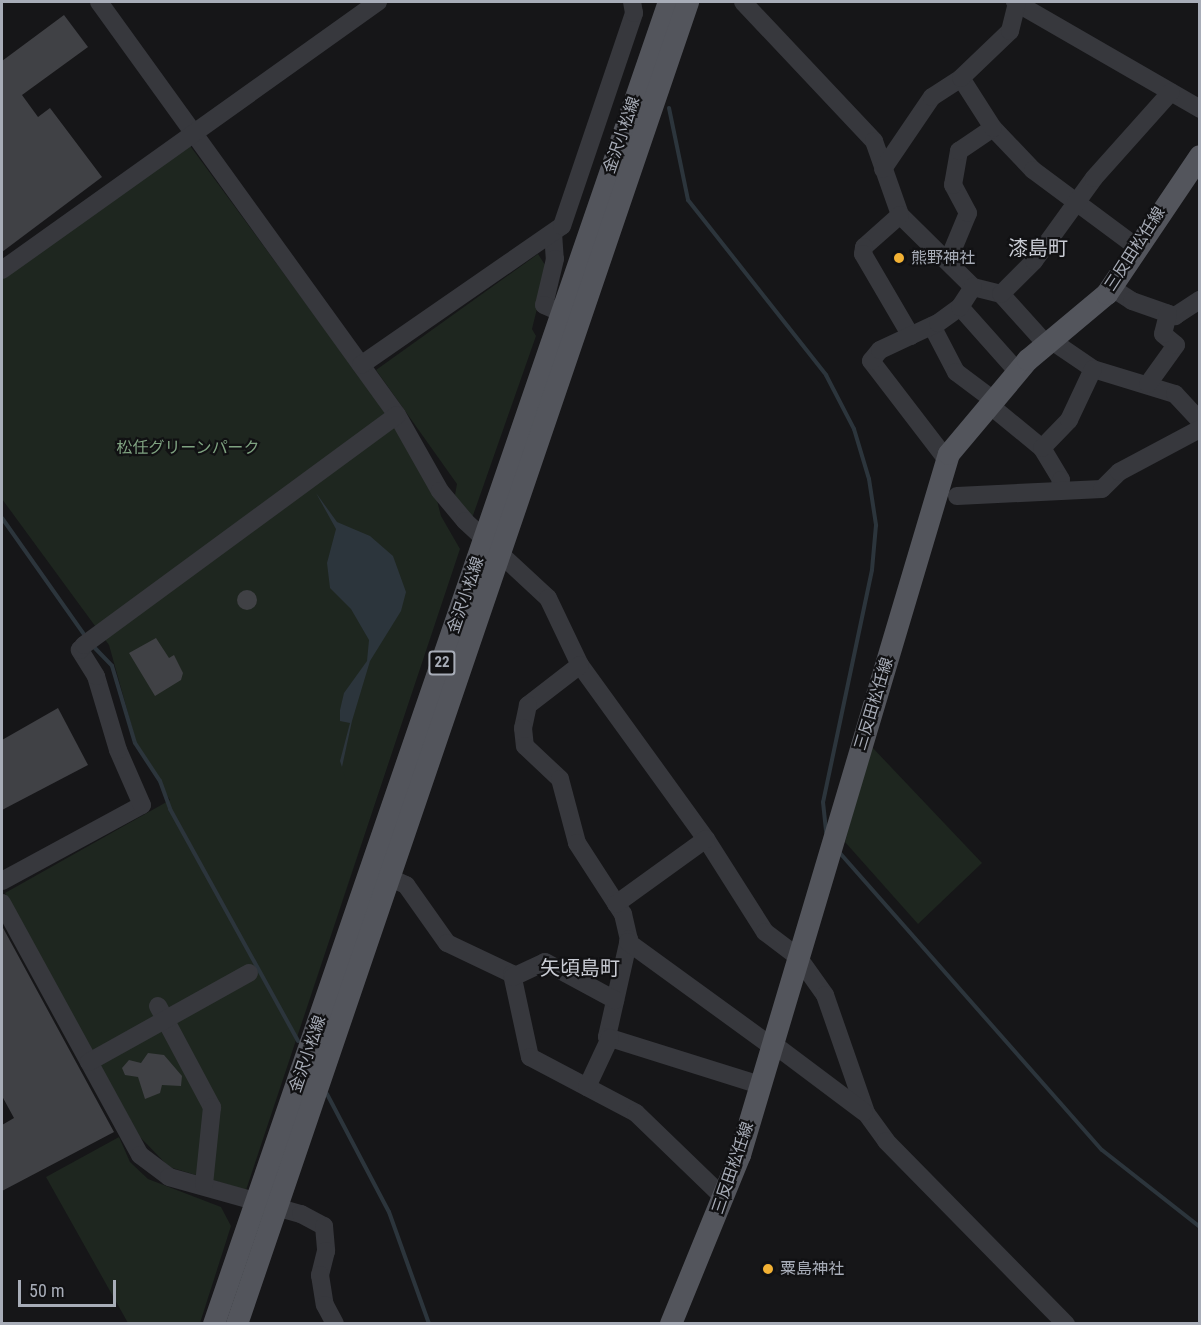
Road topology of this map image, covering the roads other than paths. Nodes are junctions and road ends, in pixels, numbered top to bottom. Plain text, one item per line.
1 (99, 2) edge
2 (378, 2) edge
3 (632, 2) edge
4 (669, 2) edge
5 (688, 2) edge
6 (743, 2) edge
7 (1016, 2) edge
8 (961, 78) junction
9 (1171, 92) junction
10 (1200, 109) edge
11 (993, 128) junction
12 (193, 132) junction
13 (1200, 156) edge
14 (884, 169) junction
15 (1074, 202) junction
16 (900, 215) junction
17 (553, 233) junction
18 (1138, 248) junction
19 (948, 261) junction
20 (2, 270) edge
21 (973, 287) junction
22 (1112, 288) junction
23 (1001, 294) junction
24 (1200, 300) edge
25 (960, 307) junction
26 (562, 313) junction
27 (1168, 314) junction
28 (932, 326) junction
29 (911, 336) junction
30 (1050, 343) junction
31 (361, 365) junction
32 (1093, 369) junction
33 (1017, 372) junction
34 (1148, 384) junction
35 (994, 404) junction
36 (397, 415) junction
37 (1200, 421) edge
38 (1200, 429) edge
39 (1042, 448) junction
40 (947, 460) junction
41 (1059, 491) junction
42 (957, 496) dead end
43 (493, 545) junction
44 (580, 665) junction
45 (706, 839) junction
46 (388, 877) junction
47 (2, 881) edge
48 (2, 903) edge
49 (616, 904) junction
50 (628, 942) junction
51 (798, 957) junction
52 (249, 973) dead end
53 (513, 976) junction
54 (615, 1000) junction
55 (162, 1012) junction
56 (610, 1038) junction
57 (772, 1045) junction
58 (89, 1062) junction
59 (760, 1085) junction
60 (587, 1087) junction
61 (866, 1113) junction
62 (204, 1185) junction
63 (724, 1198) junction
64 (265, 1204) junction
65 (214, 1323) edge
66 (237, 1323) edge
67 (335, 1323) edge
68 (671, 1323) edge
69 (1066, 1323) edge

1 - 12 street
2 - 12 street
3 - 17 street
4 - 26 main road, 金沢小松線 / 22
5 - 43 main road, 金沢小松線 / 22
6 - 14 street
7 - 8 street
7 - 9 street
8 - 11 street
8 - 14 street
9 - 10 street
9 - 15 street
11 - 15 street
11 - 19 street
12 - 20 street
12 - 31 street
13 - 18 main road, 三反田松任線
14 - 16 street
15 - 18 street
15 - 23 street
16 - 19 street
16 - 29 street
17 - 26 street
17 - 31 street
18 - 22 main road, 三反田松任線
19 - 21 street
21 - 23 street
21 - 25 street
22 - 27 street
22 - 30 main road, 三反田松任線
23 - 30 street
24 - 27 street
25 - 28 street
25 - 33 street
26 - 43 main road, 金沢小松線 / 22
27 - 34 street
28 - 29 street
28 - 35 street
29 - 40 street
30 - 32 street
30 - 33 main road, 三反田松任線
31 - 36 street
32 - 34 street
32 - 39 street
33 - 35 main road, 三反田松任線
34 - 37 street
35 - 39 street
35 - 40 main road, 三反田松任線
36 - 43 street
36 - 47 street
38 - 41 street
39 - 41 street
40 - 51 main road, 三反田松任線
41 - 42 street
43 - 44 street
43 - 46 main road, 金沢小松線 / 22
43 - 64 main road, 金沢小松線 / 22
44 - 45 street
44 - 49 street
45 - 49 street
45 - 51 street
46 - 53 street
46 - 64 main road, 金沢小松線 / 22
48 - 58 street
49 - 50 street
50 - 54 street
50 - 57 street
51 - 57 main road, 三反田松任線
51 - 61 street
52 - 55 street
53 - 54 street
53 - 60 street
54 - 56 street
55 - 58 street
55 - 62 street
56 - 59 street
56 - 60 street
57 - 59 main road, 三反田松任線
57 - 61 street
58 - 62 street
59 - 63 main road, 三反田松任線
60 - 63 street
61 - 69 street
62 - 64 street
63 - 68 main road, 三反田松任線
64 - 65 main road, 金沢小松線 / 22
64 - 66 main road, 金沢小松線 / 22
64 - 67 street

